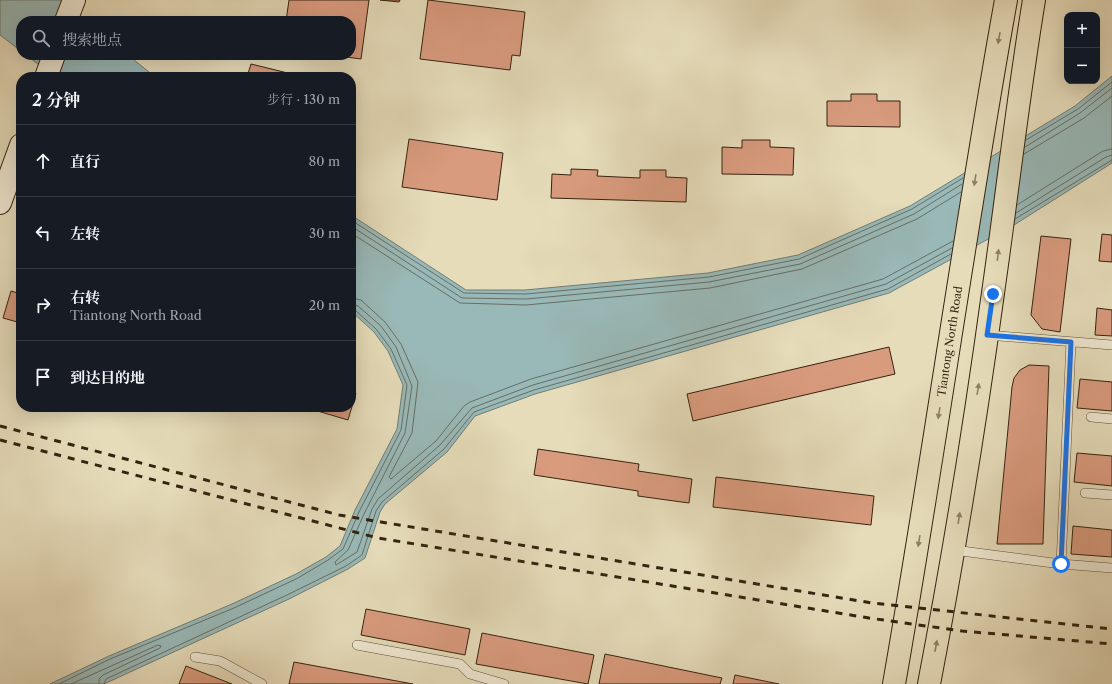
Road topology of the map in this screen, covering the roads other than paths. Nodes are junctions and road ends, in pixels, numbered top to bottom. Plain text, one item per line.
1 (74, 0) edge
2 (1006, 0) edge
3 (1034, 0) edge
4 (68, 16) edge
5 (16, 159) edge
6 (0, 203) edge
7 (987, 335) junction
8 (1071, 342) junction
9 (1112, 345) edge
10 (1092, 417) dead end
11 (1112, 419) edge
12 (1084, 493) dead end
13 (1112, 495) edge
14 (954, 550) junction
15 (1061, 564) junction
16 (1112, 568) edge
17 (357, 645) dead end
18 (194, 657) dead end
19 (262, 684) edge
20 (504, 684) edge
21 (894, 684) edge
22 (929, 684) edge

1 - 4 street
2 -> 21 main road, Tiantong North Road
7 -> 3 main road
5 - 6 street
7 - 8 lane
14 -> 7 main road
8 - 9 lane
8 - 15 lane
10 - 11 lane
12 - 13 lane
14 - 15 lane
22 -> 14 main road
15 - 16 lane
17 - 20 lane
18 - 19 lane

